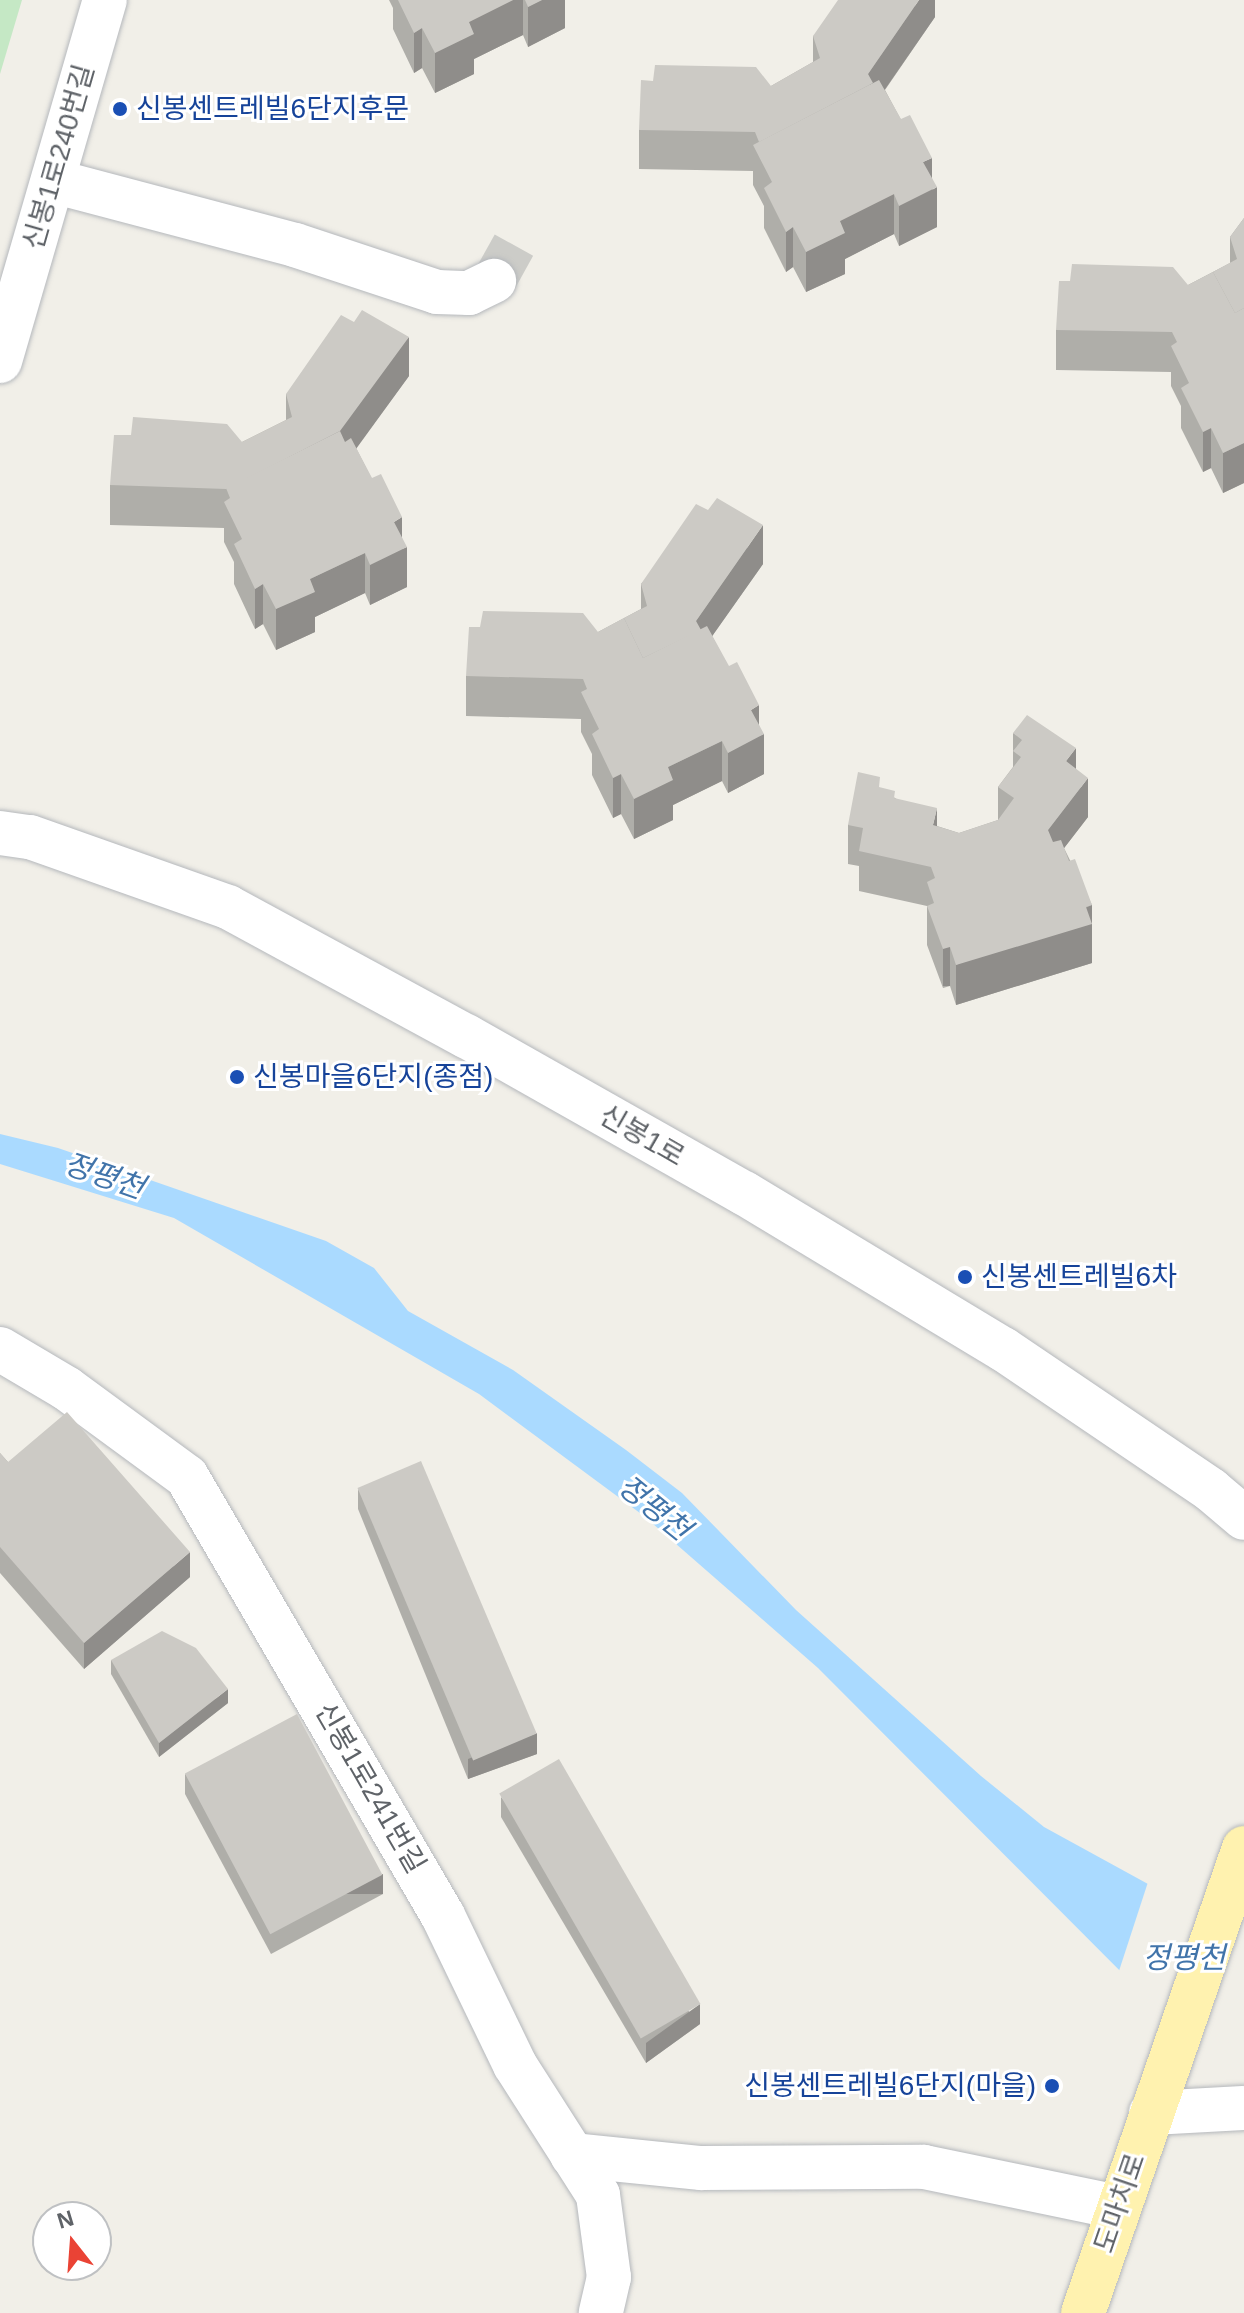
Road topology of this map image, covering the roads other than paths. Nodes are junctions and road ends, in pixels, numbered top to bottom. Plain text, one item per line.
1 (105, 0) edge
2 (53, 181) junction
3 (494, 281) tunnel mouth
4 (0, 361) edge
5 (0, 833) edge
6 (0, 1349) edge
7 (1244, 1518) edge
8 (1244, 1848) edge
9 (1153, 2103) junction
10 (1244, 2108) edge
11 (572, 2155) junction
12 (1117, 2207) junction
13 (601, 2313) edge
14 (1083, 2313) edge

1 - 2 street, 신봉1로240번길
2 - 3 street
2 - 4 street, 신봉1로240번길
5 - 7 street, 신봉1로
6 - 11 street, 신봉1로241번길
8 - 9 main road, 도마치로
9 - 10 street
9 - 12 main road, 도마치로
11 - 12 street
11 - 13 street, 신봉1로241번길
12 - 14 main road, 도마치로

